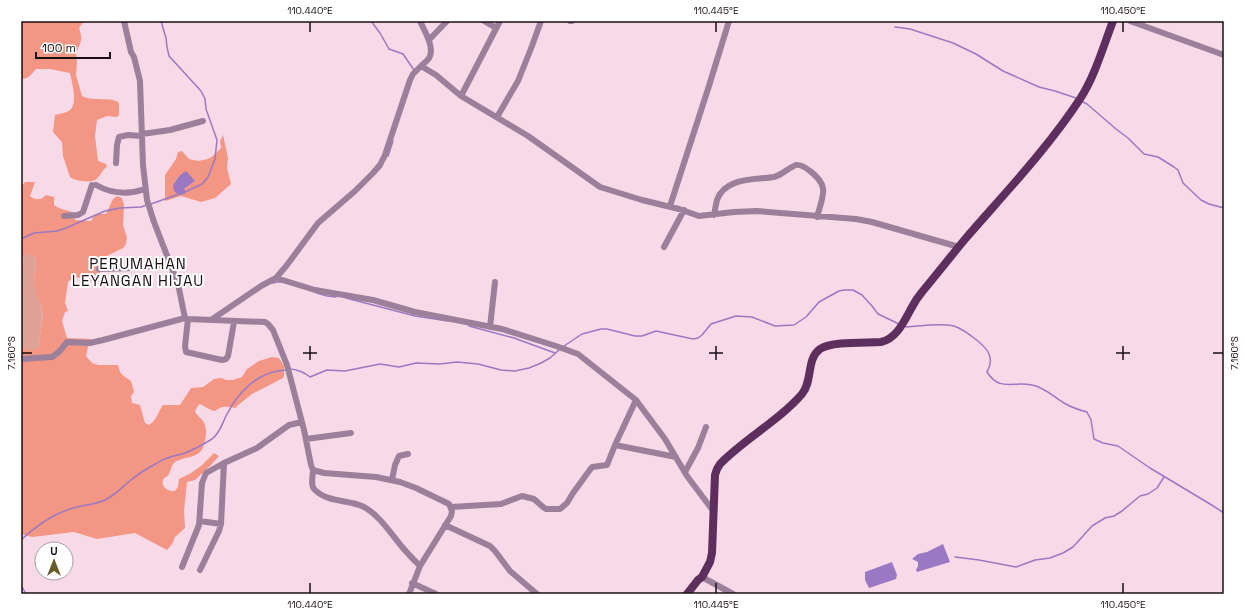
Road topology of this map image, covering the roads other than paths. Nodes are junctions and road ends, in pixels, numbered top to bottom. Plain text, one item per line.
1 (124, 21) edge
2 (420, 21) edge
3 (447, 21) edge
4 (484, 21) edge
5 (500, 21) edge
6 (541, 21) edge
7 (729, 21) edge
8 (1113, 21) edge
9 (1130, 21) edge
10 (496, 28) junction
11 (429, 40) junction
12 (1224, 55) edge
13 (421, 66) junction
14 (461, 96) junction
15 (496, 117) junction
16 (203, 121) dead end
17 (142, 135) junction
18 (116, 163) dead end
19 (145, 189) junction
20 (670, 206) junction
21 (684, 210) junction
22 (714, 215) junction
23 (64, 216) dead end
24 (817, 217) junction
25 (664, 247) dead end
26 (959, 247) junction
27 (170, 264) junction
28 (99, 269) dead end
29 (276, 278) junction
30 (495, 282) dead end
31 (186, 318) junction
32 (211, 320) junction
33 (234, 322) junction
34 (490, 327) junction
35 (21, 359) edge
36 (636, 400) junction
37 (302, 422) junction
38 (706, 427) dead end
39 (351, 433) dead end
40 (306, 438) junction
41 (616, 444) junction
42 (408, 454) dead end
43 (676, 457) junction
44 (224, 463) junction
45 (313, 470) junction
46 (685, 472) junction
47 (392, 480) junction
48 (451, 508) junction
49 (714, 512) junction
50 (200, 521) junction
51 (221, 524) junction
52 (445, 526) junction
53 (420, 566) junction
54 (182, 567) dead end
55 (200, 570) dead end
56 (702, 577) junction
57 (412, 583) junction
58 (409, 594) edge
59 (436, 594) edge
60 (537, 594) edge
61 (688, 594) edge
62 (733, 594) edge

1 - 17 street
2 - 11 street
3 - 11 street
4 - 10 street
5 - 10 street
6 - 15 street
7 - 20 street
8 - 26 main road
9 - 12 street
10 - 14 street
11 - 13 street
13 - 14 street
13 - 29 street
14 - 15 street
15 - 20 street
16 - 17 street
17 - 18 street
17 - 19 street
19 - 23 street
19 - 27 street
20 - 21 street
21 - 22 street
21 - 25 street
22 - 24 street
22 - 24 street
24 - 26 street
26 - 49 main road
27 - 28 street
27 - 31 street
29 - 32 street
29 - 34 street
30 - 34 street
31 - 32 street
31 - 33 street
31 - 35 street
32 - 33 street
33 - 37 street
34 - 36 street
36 - 41 street
36 - 43 street
37 - 40 street
37 - 44 street
38 - 46 street
39 - 40 street
40 - 45 street
41 - 43 street
41 - 48 street
42 - 47 street
43 - 46 street
44 - 50 street
44 - 51 street
45 - 47 street
45 - 53 street
46 - 49 street
47 - 48 street
48 - 52 street
49 - 56 main road
50 - 51 street
50 - 54 street
51 - 55 street
52 - 53 street
52 - 60 street
53 - 57 street
56 - 61 main road
56 - 62 street
57 - 58 street
57 - 59 street

